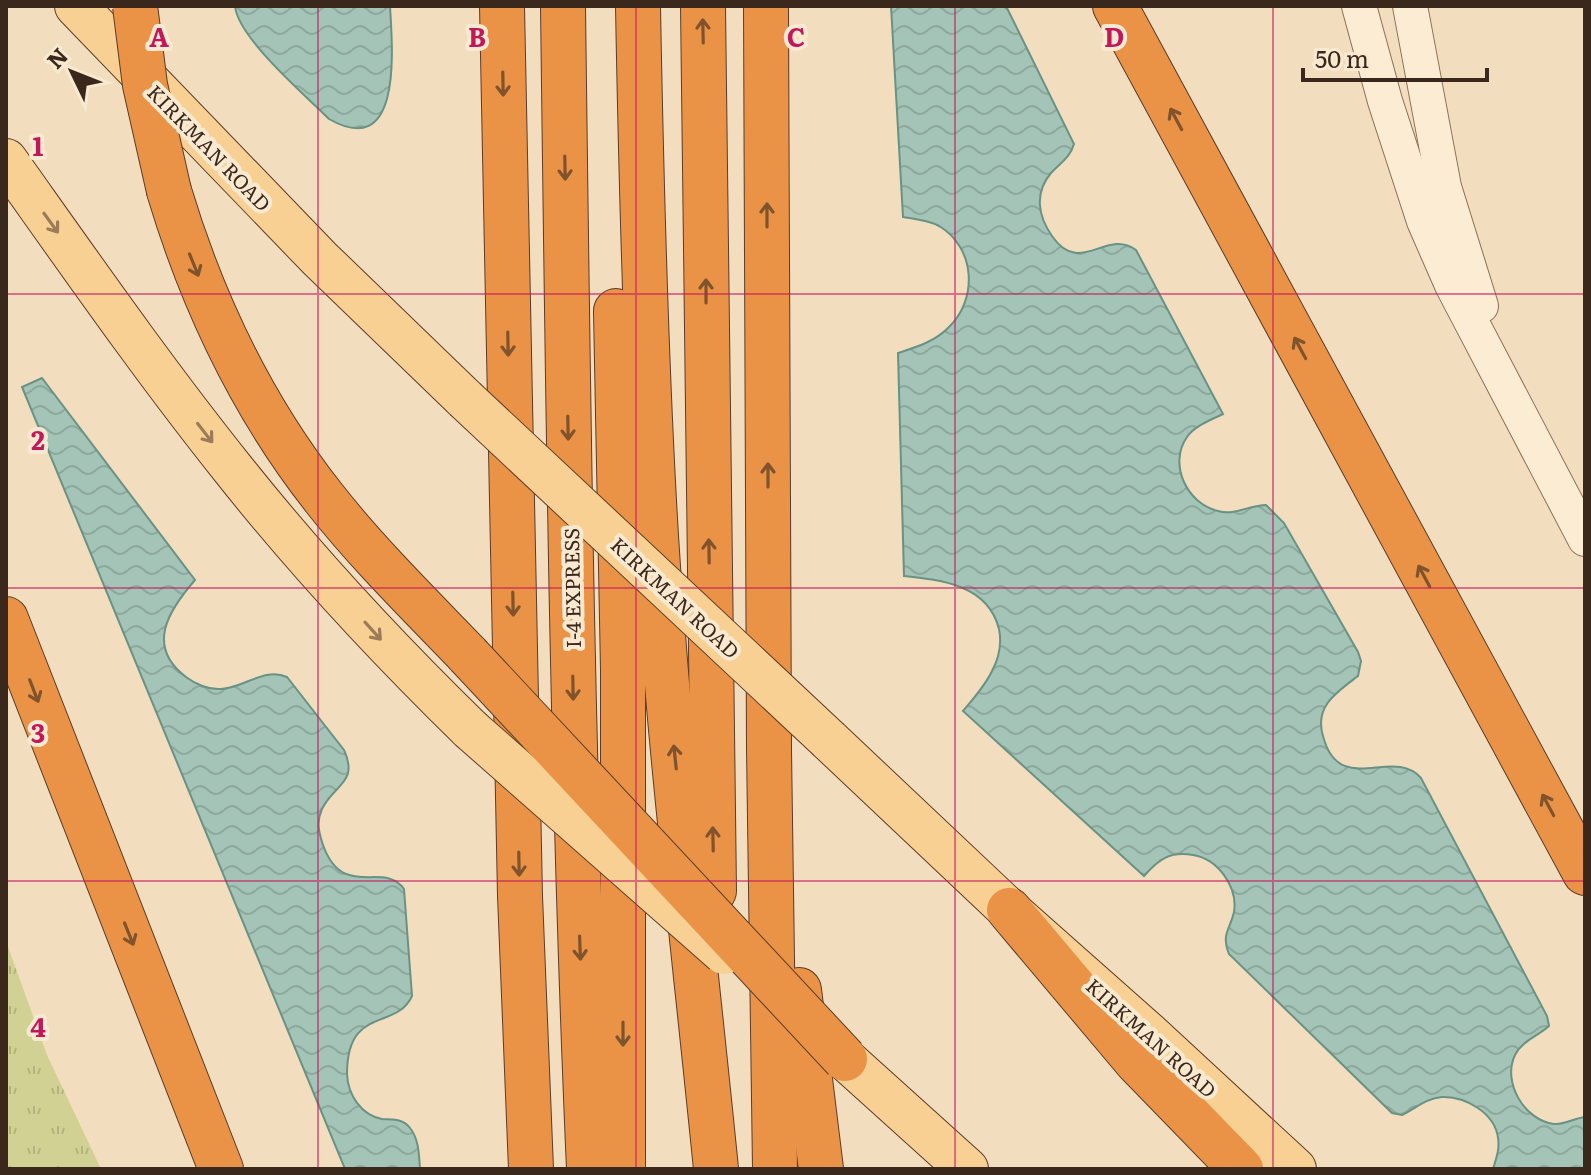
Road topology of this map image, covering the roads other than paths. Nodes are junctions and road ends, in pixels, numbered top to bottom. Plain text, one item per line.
1 (76, 6) edge
2 (135, 6) edge
3 (502, 6) edge
4 (563, 6) edge
5 (612, 6) edge
6 (638, 6) edge
7 (703, 6) edge
8 (766, 6) edge
9 (1115, 6) edge
10 (1359, 6) edge
11 (1410, 6) edge
12 (6, 160) edge
13 (1506, 387) junction
14 (1585, 539) edge
15 (6, 619) edge
16 (769, 749) junction
17 (1585, 873) edge
18 (1009, 910) junction
19 (845, 1059) junction
20 (221, 1169) edge
21 (531, 1169) edge
22 (589, 1169) edge
23 (623, 1169) edge
24 (717, 1169) edge
25 (775, 1169) edge
26 (821, 1169) edge
27 (967, 1169) edge
28 (1241, 1169) edge
29 (1295, 1169) edge

1 - 18 main road, KIRKMAN ROAD, bridge
2 -> 19 highway, bridge
3 -> 21 highway
4 -> 22 highway, I-4 EXPRESS
5 -> 23 highway
24 -> 6 highway
24 -> 7 highway
16 -> 8 highway
17 -> 9 highway
10 - 13 street
11 - 13 street
12 -> 19 main road, bridge
13 - 14 street
15 -> 20 highway
16 - 25 highway
16 - 26 highway
18 - 28 highway
18 - 29 main road, KIRKMAN ROAD
19 - 27 main road

